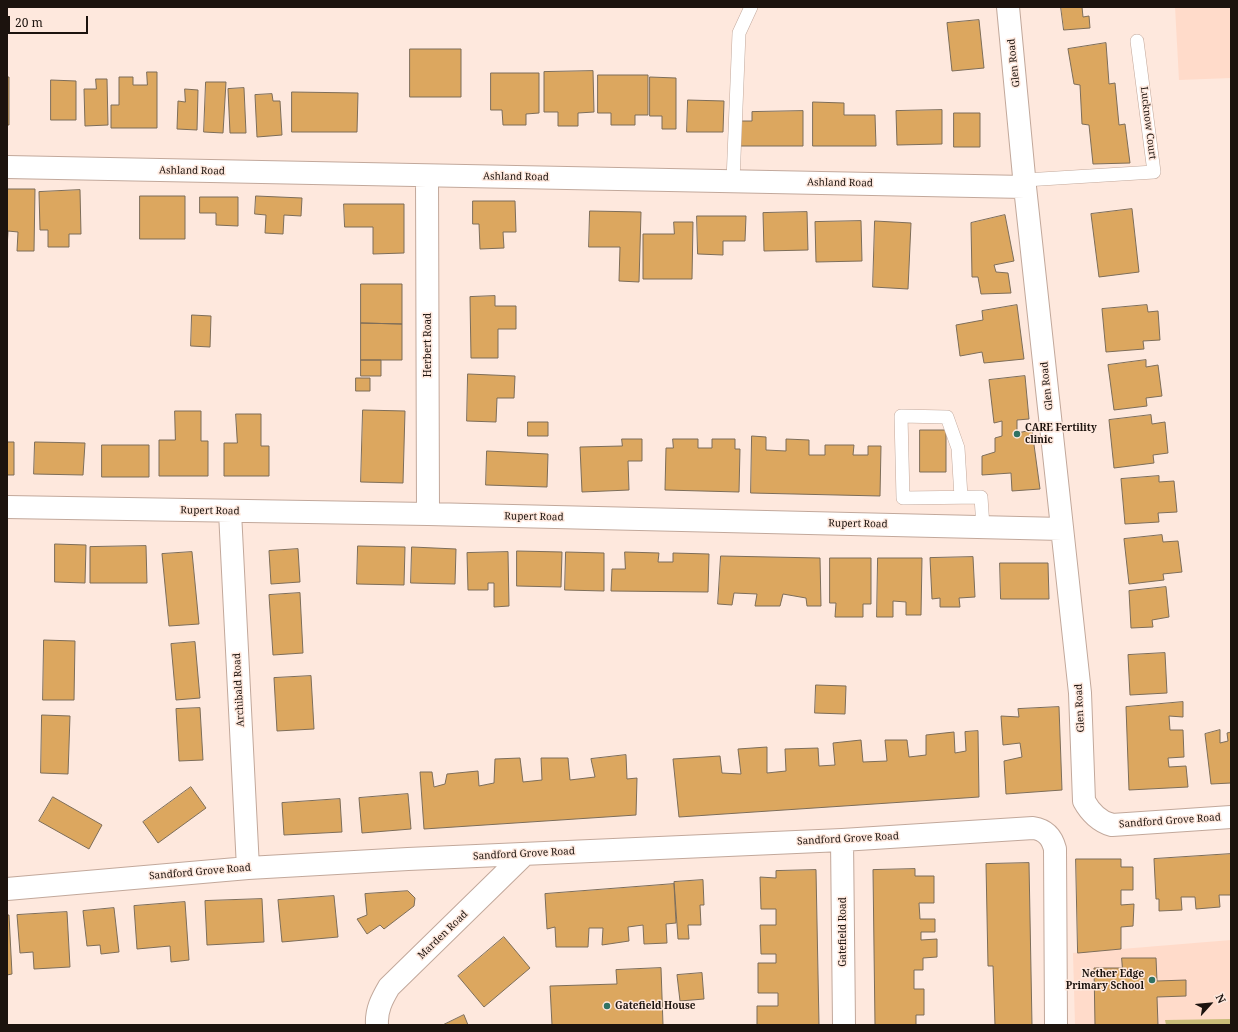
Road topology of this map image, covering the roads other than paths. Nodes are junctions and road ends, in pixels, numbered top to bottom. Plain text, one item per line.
1 (751, 7) edge
2 (1008, 7) edge
3 (1137, 41) dead end
4 (7, 167) edge
5 (427, 176) junction
6 (733, 181) junction
7 (1025, 184) junction
8 (961, 497) junction
9 (7, 507) edge
10 (230, 512) junction
11 (428, 514) junction
12 (983, 527) junction
13 (1062, 528) junction
14 (1090, 811) joint
15 (1231, 817) edge
16 (842, 840) junction
17 (525, 854) junction
18 (248, 868) junction
19 (7, 889) edge
20 (377, 1025) edge
21 (844, 1025) edge
22 (1056, 1025) edge

1 - 6 lane
2 - 7 street, Glen Road
3 - 7 lane, Lucknow Court
4 - 5 street, Ashland Road
5 - 6 street, Ashland Road
5 - 11 street, Herbert Road
6 - 7 street, Ashland Road
7 - 13 street, Glen Road
8 - 8 lane
8 - 12 lane
9 - 10 street, Rupert Road
10 - 11 street, Rupert Road
10 - 18 street, Archibald Road
11 - 12 street, Rupert Road
12 - 13 street, Rupert Road
13 - 14 street, Glen Road
14 - 15 street, Sandford Grove Road
16 - 17 street, Sandford Grove Road
16 - 21 street, Gatefield Road
16 - 22 street, Sandford Grove Road
17 - 18 street, Sandford Grove Road
17 - 20 street, Marden Road
18 - 19 street, Sandford Grove Road

